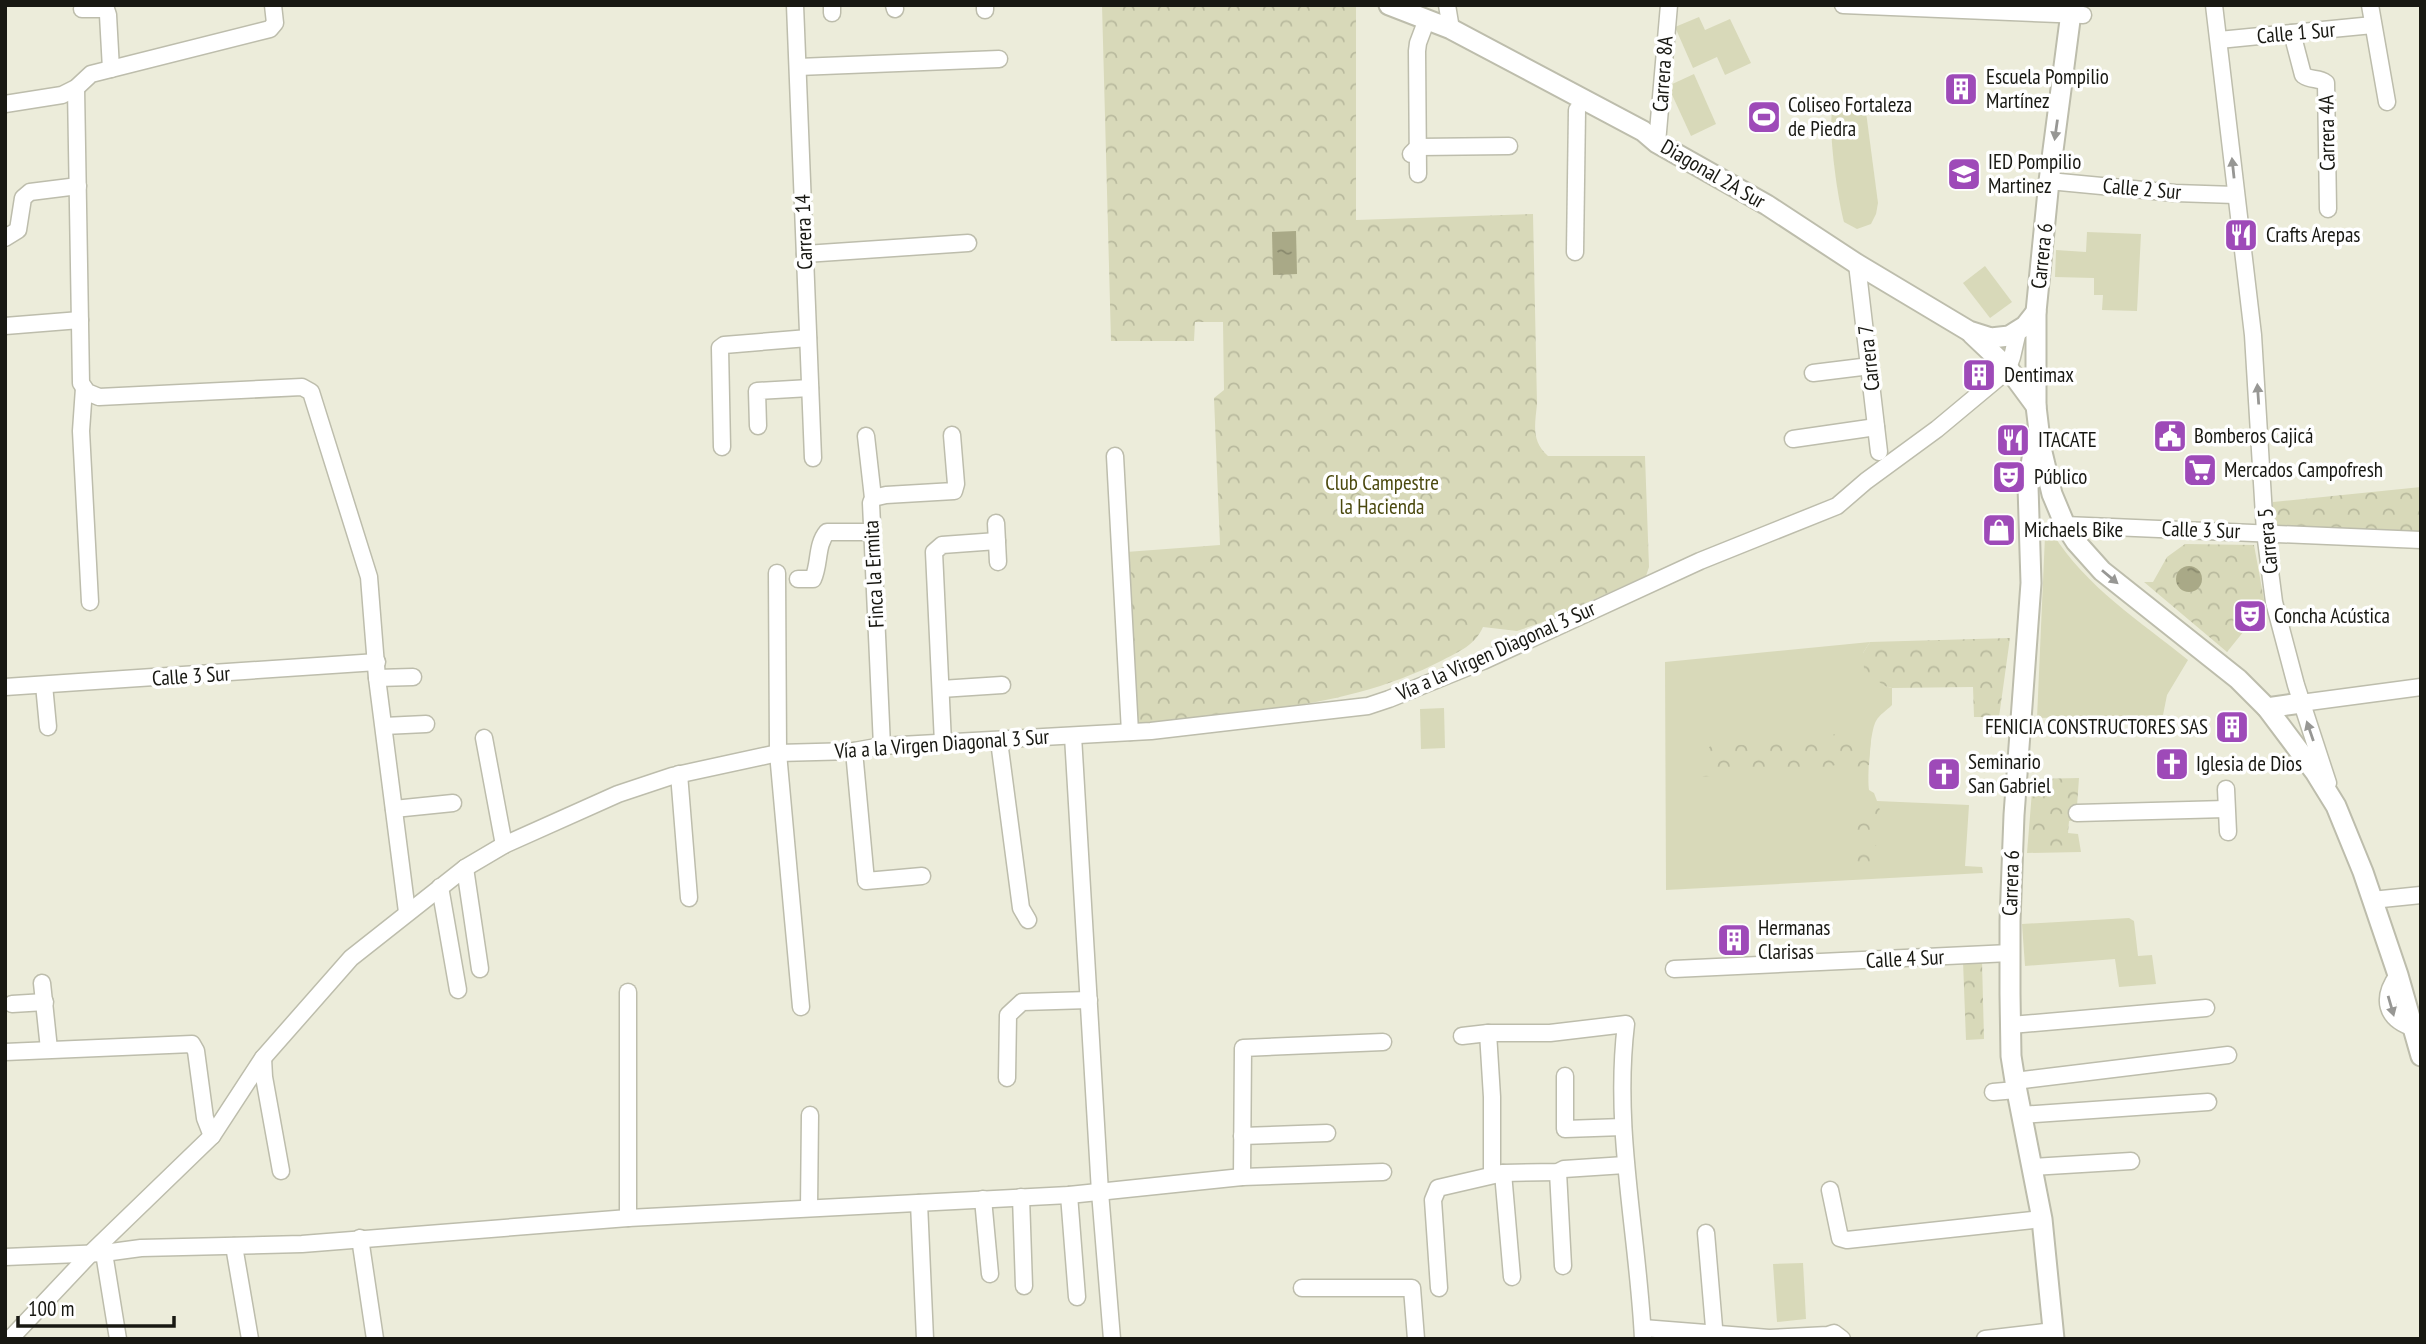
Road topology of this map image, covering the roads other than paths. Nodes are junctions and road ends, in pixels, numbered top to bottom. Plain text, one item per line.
1 (273, 5) edge
2 (795, 5) edge
3 (1389, 5) edge
4 (1447, 5) edge
5 (1669, 5) edge
6 (1843, 5) edge
7 (2214, 5) edge
8 (2370, 5) edge
9 (1893, 6) edge
10 (82, 9) dead end
11 (2076, 11) edge
12 (1427, 19) junction
13 (2373, 25) junction
14 (1451, 29) junction
15 (2292, 33) junction
16 (2219, 40) junction
17 (999, 59) dead end
18 (798, 67) junction
19 (111, 69) junction
20 (76, 88) junction
21 (2387, 102) dead end
22 (5, 104) edge
23 (1577, 110) dead end
24 (1657, 143) junction
25 (1509, 146) dead end
26 (1414, 152) junction
27 (1418, 174) dead end
28 (2049, 181) junction
29 (78, 186) junction
30 (2235, 195) junction
31 (2328, 209) dead end
32 (5, 238) edge
33 (968, 243) dead end
34 (1575, 252) dead end
35 (805, 254) junction
36 (1857, 264) junction
37 (2036, 312) junction
38 (80, 320) junction
39 (5, 326) edge
40 (1969, 331) junction
41 (2018, 331) junction
42 (808, 338) junction
43 (1870, 366) junction
44 (2008, 368) junction
45 (1813, 373) dead end
46 (84, 388) junction
47 (810, 388) junction
48 (2037, 415) junction
49 (758, 426) dead end
50 (1876, 427) junction
51 (952, 435) dead end
52 (866, 436) dead end
53 (1793, 439) dead end
54 (722, 447) dead end
55 (1879, 452) dead end
56 (1115, 456) dead end
57 (813, 458) dead end
58 (873, 498) junction
59 (2063, 521) junction
60 (996, 523) dead end
61 (2030, 524) junction
62 (872, 532) junction
63 (2265, 532) junction
64 (2421, 540) edge
65 (997, 541) junction
66 (998, 562) dead end
67 (777, 573) dead end
68 (798, 579) dead end
69 (90, 602) dead end
70 (377, 670) junction
71 (413, 677) dead end
72 (44, 685) junction
73 (1002, 685) dead end
74 (5, 687) edge
75 (2421, 687) edge
76 (941, 689) junction
77 (2301, 703) junction
78 (2267, 708) junction
79 (426, 724) dead end
80 (384, 726) junction
81 (48, 727) dead end
82 (1130, 732) junction
83 (1073, 736) junction
84 (484, 738) dead end
85 (999, 741) junction
86 (943, 743) junction
87 (882, 746) junction
88 (853, 751) junction
89 (778, 753) junction
90 (679, 774) junction
91 (2226, 789) dead end
92 (453, 803) dead end
93 (2336, 806) junction
94 (394, 809) junction
95 (2226, 809) junction
96 (2077, 813) dead end
97 (2228, 832) dead end
98 (504, 845) junction
99 (465, 868) junction
100 (922, 876) dead end
101 (440, 887) junction
102 (2421, 895) edge
103 (689, 898) dead end
104 (2372, 900) junction
105 (407, 912) junction
106 (1028, 920) dead end
107 (2010, 953) junction
108 (480, 969) dead end
109 (1674, 969) dead end
110 (42, 983) dead end
111 (458, 990) dead end
112 (628, 992) dead end
113 (1089, 1000) junction
114 (45, 1002) junction
115 (12, 1004) dead end
116 (801, 1007) dead end
117 (2206, 1008) dead end
118 (2011, 1025) junction
119 (1488, 1033) junction
120 (1462, 1036) dead end
121 (1383, 1041) dead end
122 (48, 1049) junction
123 (5, 1052) edge
124 (2228, 1055) dead end
125 (2421, 1056) edge
126 (263, 1058) junction
127 (1565, 1076) dead end
128 (1007, 1078) dead end
129 (2015, 1085) junction
130 (1993, 1092) dead end
131 (2208, 1102) dead end
132 (810, 1115) dead end
133 (2021, 1115) junction
134 (1623, 1127) junction
135 (1327, 1133) dead end
136 (212, 1136) junction
137 (1242, 1136) junction
138 (2130, 1161) dead end
139 (1625, 1165) junction
140 (2032, 1167) junction
141 (281, 1171) dead end
142 (1383, 1172) dead end
143 (1558, 1172) junction
144 (1497, 1174) junction
145 (1242, 1177) junction
146 (1830, 1190) dead end
147 (1100, 1192) junction
148 (1069, 1195) junction
149 (1021, 1197) junction
150 (983, 1199) junction
151 (919, 1203) junction
152 (809, 1208) junction
153 (628, 1218) junction
154 (2042, 1219) junction
155 (1706, 1233) dead end
156 (360, 1238) junction
157 (234, 1246) junction
158 (99, 1252) junction
159 (5, 1257) edge
160 (1563, 1266) dead end
161 (990, 1274) dead end
162 (1512, 1278) dead end
163 (1024, 1286) dead end
164 (1302, 1288) dead end
165 (1439, 1288) dead end
166 (1077, 1297) dead end
167 (1643, 1333) edge
168 (1660, 1334) edge
169 (2053, 1335) edge
170 (1715, 1336) edge
171 (1744, 1338) edge
172 (1799, 1338) edge
173 (1832, 1338) edge
174 (10, 1339) edge
175 (118, 1339) edge
176 (250, 1339) edge
177 (375, 1339) edge
178 (925, 1339) edge
179 (1112, 1339) edge
180 (1416, 1339) edge
181 (1985, 1339) edge

1 - 19 street
2 - 18 street, Carrera 14
3 - 12 main road, Diagonal 2A Sur
4 - 14 street
5 - 24 street, Carrera 8A
6 - 9 street
7 - 16 street, Carrera 5
8 - 13 street
9 - 11 street
10 - 19 street
11 -> 28 main road, Carrera 6
12 - 14 main road, Diagonal 2A Sur
12 - 26 street
13 - 15 street, Calle 1 Sur
13 - 21 street
14 - 24 main road, Diagonal 2A Sur
15 - 16 street, Calle 1 Sur
15 - 31 street, Carrera 4A
30 -> 16 street, Carrera 5
17 - 18 street
18 - 35 street, Carrera 14
19 - 20 street
20 - 22 street
20 - 29 street
23 - 34 street
24 - 36 main road, Diagonal 2A Sur
25 - 26 street
26 - 27 street
28 - 30 street, Calle 2 Sur
28 - 37 main road, Carrera 6
29 - 32 street
29 - 38 street
63 -> 30 street, Carrera 5
33 - 35 street
35 - 42 street, Carrera 14
36 - 40 main road, Diagonal 2A Sur
36 - 43 street, Carrera 7
37 - 41 main road
37 - 48 main road, Carrera 6
38 - 39 street
38 - 46 street
40 - 41 main road
40 - 44 main road
41 - 44 street
42 - 47 street, Carrera 14
42 - 54 street
43 - 45 street
43 - 50 street, Carrera 7
44 - 48 main road
44 - 82 street, Vía a la Virgen Diagonal 3 Sur
46 - 69 street
46 - 70 street
47 - 49 street
47 - 57 street, Carrera 14
48 - 59 main road, Carrera 6
48 - 61 main road, Carrera 6
50 - 53 street
50 - 55 street, Carrera 7
51 - 58 street, Finca la Ermita
52 - 58 street
56 - 82 street
58 - 62 street, Finca la Ermita
59 - 61 main road
59 - 63 street, Calle 3 Sur
59 -> 78 main road, Carrera 6
60 - 65 street
61 - 107 main road, Carrera 6
62 - 68 street
62 - 87 street, Finca la Ermita
63 - 64 street, Calle 3 Sur
63 - 77 street, Carrera 5
65 - 66 street
65 - 76 street
67 - 89 street
70 - 71 street, Calle 3 Sur
70 - 72 street, Calle 3 Sur
70 - 80 street
72 - 74 street, Calle 3 Sur
72 - 81 street
73 - 76 street
75 - 77 street
76 - 86 street
77 - 78 main road
93 -> 77 street, Carrera 5
78 - 93 main road, Carrera 6
79 - 80 street
80 - 94 street
82 - 83 street, Vía a la Virgen Diagonal 3 Sur
83 - 85 street, Vía a la Virgen Diagonal 3 Sur
83 - 113 street
84 - 98 street
85 - 86 street, Vía a la Virgen Diagonal 3 Sur
85 - 106 street
86 - 87 street, Vía a la Virgen Diagonal 3 Sur
87 - 88 street, Vía a la Virgen Diagonal 3 Sur
88 - 89 street, Vía a la Virgen Diagonal 3 Sur
88 - 100 street
89 - 90 street, Vía a la Virgen Diagonal 3 Sur
89 - 116 street
90 - 98 street, Vía a la Virgen Diagonal 3 Sur
90 - 103 street
91 - 95 street
92 - 94 street
93 - 104 main road, Carrera 5
94 - 105 street
95 - 96 street
95 - 97 street
98 - 99 street, Vía a la Virgen Diagonal 3 Sur
99 - 101 street, Vía a la Virgen Diagonal 3 Sur
99 - 108 street
101 - 105 street, Vía a la Virgen Diagonal 3 Sur
101 - 111 street
102 - 104 street
104 - 125 main road, Carrera 5
105 - 126 street, Vía a la Virgen Diagonal 3 Sur
107 - 109 street, Calle 4 Sur
107 - 118 main road, Carrera 6
110 - 114 street
112 - 153 street
113 - 128 street
113 - 147 street
114 - 115 street
114 - 122 street
117 - 118 street
118 - 129 main road, Carrera 6
119 - 120 street
119 - 134 street
119 - 144 street
121 - 137 street
122 - 123 street
122 - 136 street
124 - 129 street
126 - 136 street, Vía a la Virgen Diagonal 3 Sur
126 - 141 street
127 - 134 street
129 - 130 street
129 - 133 main road, Carrera 6
131 - 133 street
132 - 152 street
133 - 140 main road, Carrera 6
134 - 139 street
135 - 137 street
136 - 158 street, Vía a la Virgen Diagonal 3 Sur
137 - 145 street
138 - 140 street
139 - 143 street
139 - 167 street
140 - 154 main road, Carrera 6
142 - 145 street
143 - 144 street
143 - 160 street
144 - 162 street
144 - 165 street
145 - 147 street
146 - 154 street
147 - 148 street
147 - 179 street
148 - 149 street
148 - 166 street
149 - 150 street
149 - 163 street
150 - 151 street
150 - 161 street
151 - 152 street
151 - 178 street
152 - 153 street
153 - 156 street
154 - 169 main road, Carrera 6
155 - 170 street
156 - 157 street
156 - 177 street
157 - 158 street
157 - 176 street
158 - 159 street
158 - 174 street, Vía a la Virgen Diagonal 3 Sur
158 - 175 street
164 - 180 street
167 - 168 street
168 - 170 street
169 - 181 street
170 - 171 street
171 - 172 street
172 - 173 street

